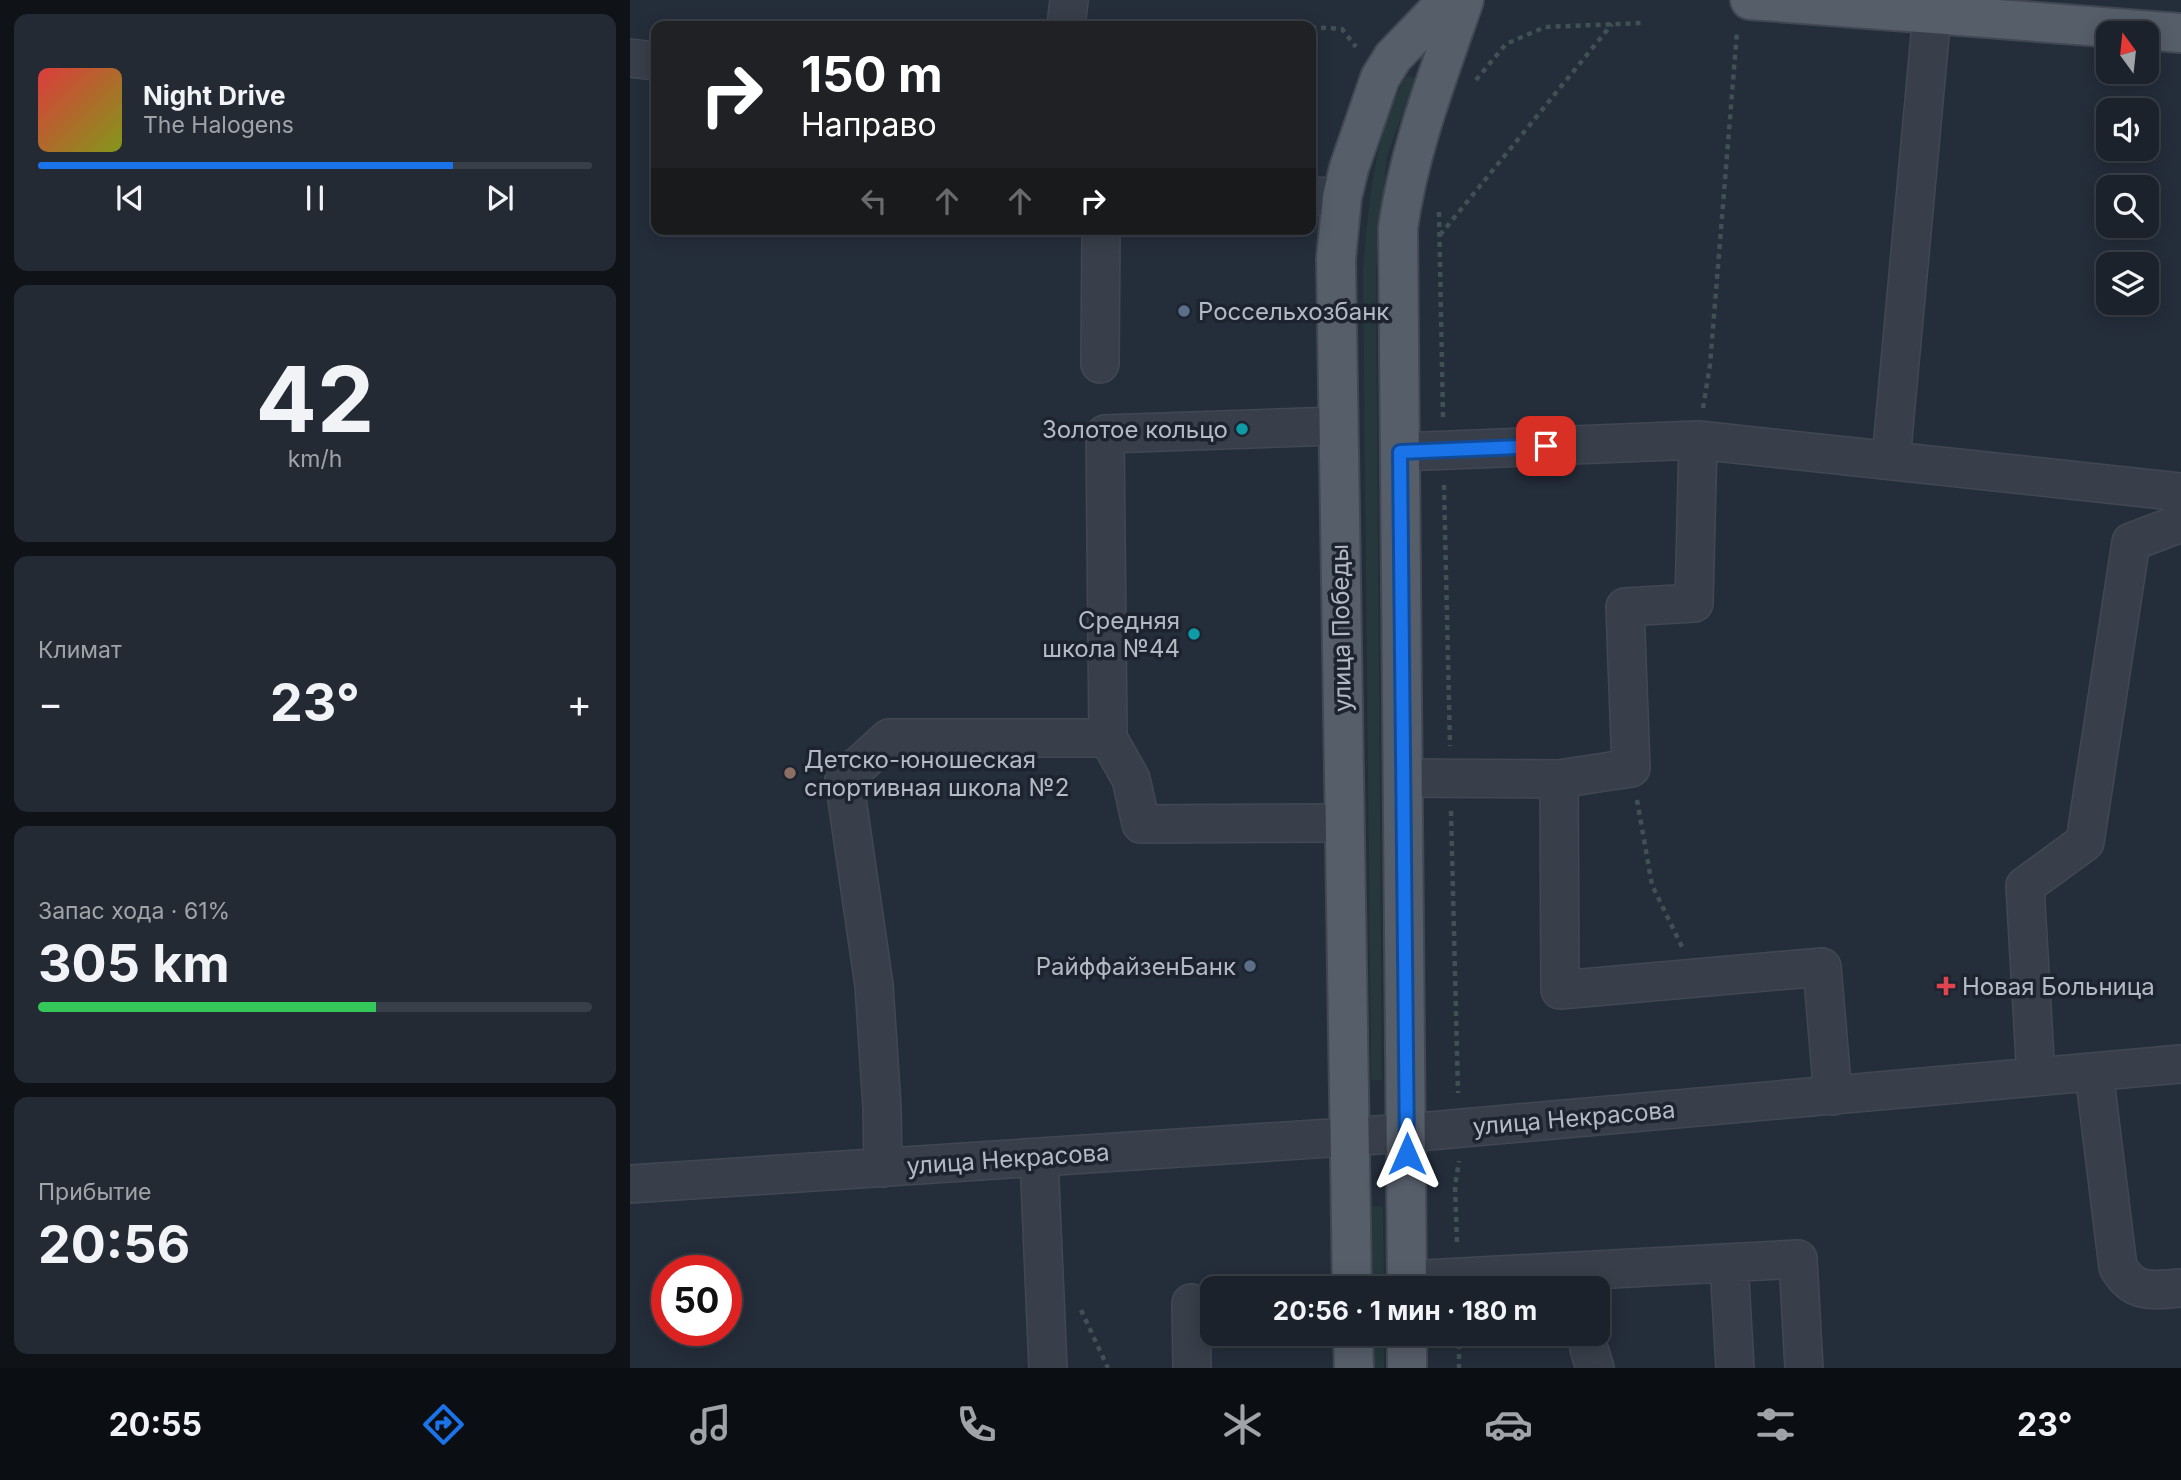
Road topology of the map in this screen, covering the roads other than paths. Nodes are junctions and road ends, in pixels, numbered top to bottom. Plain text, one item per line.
1 (1069, 0) edge
2 (1448, 0) edge
3 (1464, 0) edge
4 (1932, 14) junction
5 (1744, 16) edge
6 (1067, 21) edge
7 (2181, 33) edge
8 (630, 58) edge
9 (651, 60) edge
10 (1326, 196) edge
11 (1101, 235) edge
12 (1100, 364) dead end
13 (1338, 426) junction
14 (1698, 440) junction
15 (1400, 452) junction
16 (1891, 460) junction
17 (2181, 492) edge
18 (2181, 523) edge
19 (1108, 738) junction
20 (1403, 778) junction
21 (1559, 779) junction
22 (1343, 823) junction
23 (2181, 1064) edge
24 (2094, 1072) junction
25 (2036, 1077) junction
26 (1833, 1096) junction
27 (1407, 1133) junction
28 (1350, 1137) junction
29 (1039, 1158) junction
30 (883, 1168) junction
31 (630, 1184) edge
32 (1729, 1263) junction
33 (1352, 1276) edge
34 (1407, 1276) edge
35 (1495, 1276) edge
36 (2181, 1288) edge
37 (1191, 1303) dead end
38 (1353, 1346) edge
39 (1407, 1346) edge
40 (1048, 1368) edge
41 (1192, 1368) edge
42 (1354, 1368) edge
43 (1406, 1368) edge
44 (1735, 1368) edge
45 (1804, 1368) edge

1 - 6 street
2 - 10 main road, улица Победы
3 - 15 main road
4 - 5 main road
4 - 7 main road
4 - 16 street
8 - 9 street
10 - 13 main road, улица Победы
11 - 12 street
13 - 19 street
13 - 22 main road, улица Победы
14 - 15 street
14 - 16 street
14 - 21 street
15 - 20 main road
16 - 17 street
18 - 25 street
19 - 22 street
19 - 30 street
20 - 21 street
20 - 27 main road
21 - 26 street
22 - 28 main road, улица Победы
23 - 24 street, улица Некрасова
24 - 25 street, улица Некрасова
24 - 36 street
25 - 26 street, улица Некрасова
26 - 27 street, улица Некрасова
27 - 28 street, улица Некрасова
27 - 34 main road
28 - 29 street, улица Некрасова
28 - 33 main road, улица Победы
29 - 30 street, улица Некрасова
29 - 40 street
30 - 31 street, улица Некрасова
32 - 35 street
32 - 44 street
32 - 45 street
37 - 41 street
38 - 42 main road
39 - 43 main road

